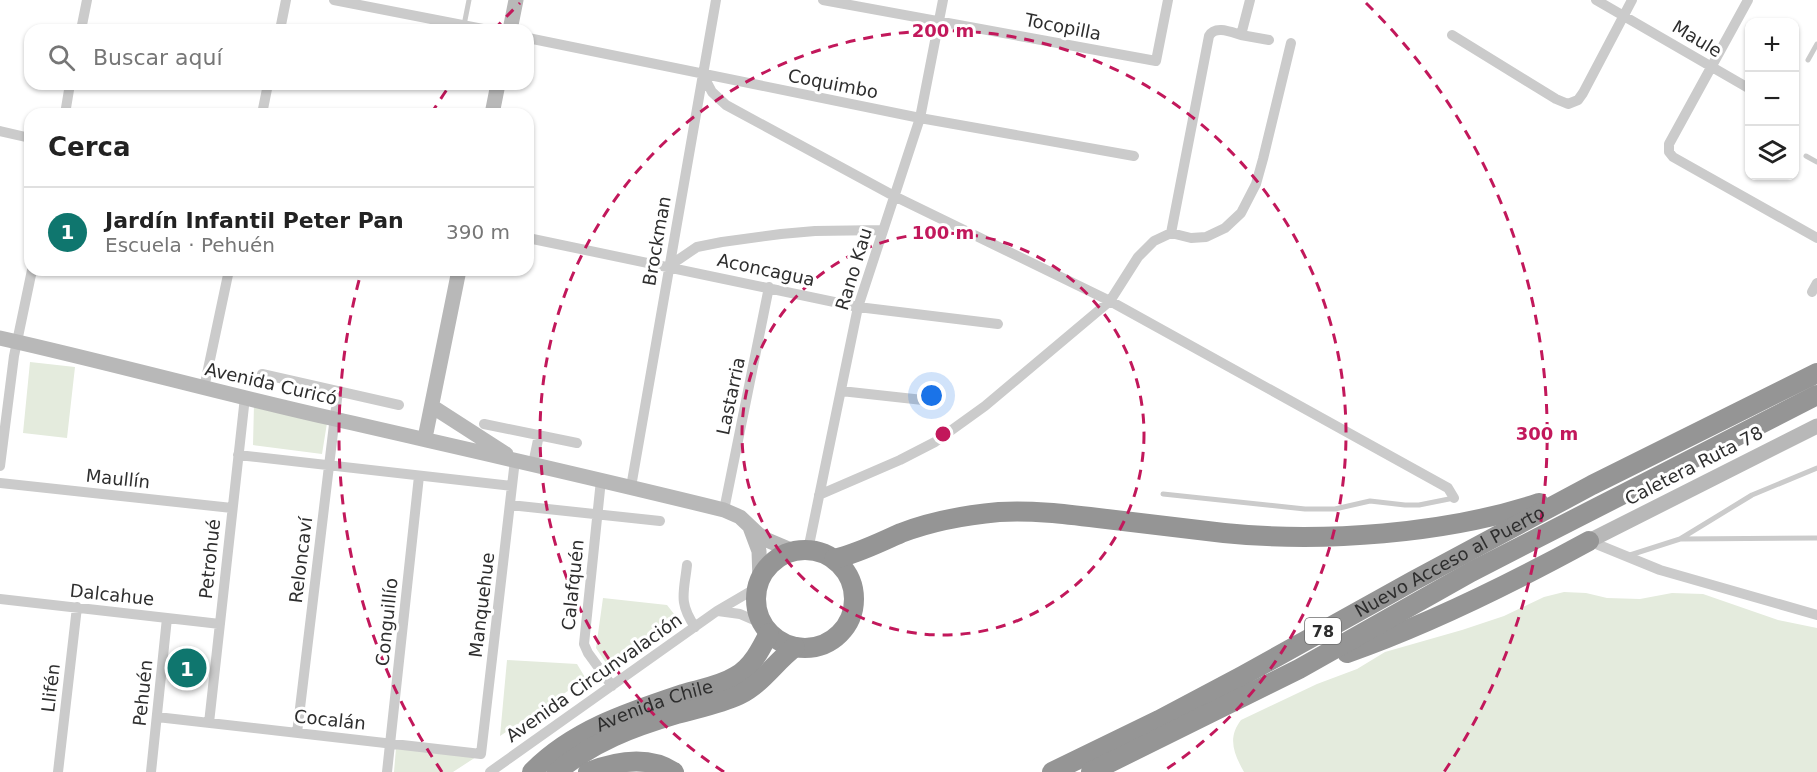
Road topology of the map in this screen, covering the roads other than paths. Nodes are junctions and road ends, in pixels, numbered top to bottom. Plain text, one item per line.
1 (87, 0) edge
2 (286, 0) edge
3 (334, 0) edge
4 (469, 0) edge
5 (516, 0) edge
6 (716, 0) edge
7 (823, 0) edge
8 (942, 0) edge
9 (1168, 0) edge
10 (1250, 0) edge
11 (1596, 0) edge
12 (1632, 0) edge
13 (1748, 0) edge
14 (1623, 15) junction
15 (938, 21) junction
16 (82, 24) edge
17 (281, 24) edge
18 (458, 24) edge
19 (463, 24) edge
20 (511, 24) edge
21 (1241, 35) junction
22 (1452, 35) dead end
23 (534, 39) edge
24 (1269, 40) dead end
25 (1291, 43) dead end
26 (1817, 44) edge
27 (1808, 60) dead end
28 (1710, 67) junction
29 (703, 75) junction
30 (1745, 88) edge
31 (69, 90) edge
32 (267, 90) edge
33 (497, 90) edge
34 (66, 108) edge
35 (263, 108) edge
36 (493, 108) edge
37 (920, 118) junction
38 (0, 132) edge
39 (24, 137) edge
40 (1134, 156) dead end
41 (1806, 156) dead end
42 (1817, 162) edge
43 (894, 196) junction
44 (883, 230) junction
45 (1171, 233) junction
46 (1817, 238) edge
47 (534, 239) edge
48 (669, 266) junction
49 (31, 276) edge
50 (228, 276) edge
51 (458, 276) edge
52 (769, 287) junction
53 (1110, 301) junction
54 (858, 307) junction
55 (998, 324) dead end
56 (0, 338) edge
57 (17, 341) junction
58 (1817, 373) edge
59 (262, 374) dead end
60 (204, 388) junction
61 (338, 391) junction
62 (841, 391) junction
63 (1817, 395) edge
64 (244, 397) junction
65 (923, 400) dead end
66 (399, 405) dead end
67 (433, 407) junction
68 (334, 419) junction
69 (484, 424) dead end
70 (1817, 426) edge
71 (539, 435) junction
72 (425, 438) junction
73 (576, 443) dead end
74 (238, 455) junction
75 (515, 460) junction
76 (533, 464) junction
77 (0, 466) edge
78 (329, 466) junction
79 (1817, 468) edge
80 (419, 476) junction
81 (601, 480) junction
82 (0, 483) edge
83 (512, 486) junction
84 (1592, 486) junction
85 (631, 487) junction
86 (1163, 494) dead end
87 (819, 495) junction
88 (1454, 498) joint
89 (510, 505) junction
90 (232, 508) junction
91 (724, 510) junction
92 (598, 514) junction
93 (660, 521) dead end
94 (750, 527) junction
95 (1817, 538) edge
96 (1680, 539) junction
97 (1589, 541) junction
98 (801, 551) junction
99 (1625, 557) junction
100 (834, 559) junction
101 (687, 565) dead end
102 (759, 583) junction
103 (0, 599) edge
104 (77, 608) junction
105 (717, 611) junction
106 (1817, 615) edge
107 (166, 618) junction
108 (220, 624) junction
109 (695, 627) junction
110 (766, 628) junction
111 (795, 647) junction
112 (1299, 669) junction
113 (612, 686) junction
114 (157, 717) junction
115 (209, 723) junction
116 (297, 733) junction
117 (390, 744) junction
118 (481, 754) junction
119 (491, 771) edge
120 (58, 772) edge
121 (151, 772) edge
122 (387, 772) edge
123 (532, 772) edge
124 (557, 772) edge
125 (588, 772) edge
126 (674, 772) edge
127 (1052, 772) edge
128 (1091, 772) edge

1 - 16 street
2 - 17 street
3 - 18 street
4 - 19 lane
5 - 20 main road
6 - 29 street, Brockman
7 - 15 street, Tocopilla
8 - 15 street, Rano Kau
9 - 15 street, Tocopilla
10 - 21 street
11 - 14 street, Maule
12 - 14 street
13 - 28 street
14 - 22 street
14 - 28 street, Maule
15 - 37 street, Rano Kau
21 - 24 street
21 - 45 street
23 - 29 street, Coquimbo
25 - 45 street
26 - 27 lane
28 - 30 street, Maule
28 - 46 street
29 - 37 street, Coquimbo
29 - 43 street
29 - 48 street, Brockman
31 - 34 street
32 - 35 street
33 - 36 main road
37 - 40 street, Coquimbo
37 - 43 street, Rano Kau
38 - 39 street
41 - 42 lane
43 - 44 street, Rano Kau
43 - 53 street
44 - 48 street
44 - 54 street, Rano Kau
45 - 53 street
47 - 48 street, Aconcagua
48 - 52 street, Aconcagua
48 - 85 street, Brockman
49 - 57 street
50 - 60 street
51 - 67 main road
52 - 54 street, Aconcagua
52 - 91 street, Lastarria
53 - 87 street
53 - 88 street
54 - 55 street, Aconcagua
54 - 62 street, Rano Kau
56 - 57 main road, Avenida Curicó
57 - 60 main road, Avenida Curicó
57 - 77 street
58 - 84 highway, Nuevo Acceso al Puerto / 78
59 - 61 street, Avenida Curicó
60 - 64 main road, Avenida Curicó
61 - 66 street, Avenida Curicó
61 - 68 street, Reloncaví
62 - 65 street
62 - 87 street, Rano Kau
63 - 112 highway, Nuevo Acceso al Puerto / 78
64 - 68 main road, Avenida Curicó
64 - 74 street, Petrohué
67 - 72 main road
67 - 75 main road
68 - 72 main road, Avenida Curicó
68 - 78 street, Reloncaví
69 - 71 street
70 - 97 main road, Caletera Ruta 78
71 - 73 street
71 - 76 street
72 - 75 main road, Avenida Curicó
74 - 78 street
74 - 90 street, Petrohué
75 - 76 main road, Avenida Curicó
75 - 83 street, Manquehue
76 - 81 main road, Avenida Curicó
78 - 80 street
78 - 116 street, Reloncaví
79 - 96 lane
80 - 83 street
80 - 117 street, Conguillío
81 - 85 main road, Avenida Curicó
81 - 92 street, Calafquén
82 - 90 street, Maullín
83 - 89 street, Manquehue
84 - 100 highway
84 - 127 highway, Nuevo Acceso al Puerto / 78
85 - 91 main road, Avenida Curicó
86 - 88 lane
87 - 98 street, Rano Kau
89 - 92 street
89 - 118 street, Manquehue
90 - 108 street, Petrohué
91 - 94 main road, Avenida Curicó
92 - 93 street
92 - 113 street, Calafquén
94 - 98 main road, Avenida Curicó
94 - 102 main road
95 - 96 lane
96 - 99 lane
97 - 99 street
97 - 112 highway
98 - 100 highway
98 - 102 highway
99 - 106 street
100 - 111 highway
101 - 109 street
102 - 105 street, Avenida Circunvalación
102 - 110 highway
103 - 104 street, Dalcahue
104 - 107 street, Dalcahue
104 - 120 street, Llifén
105 - 109 street, Avenida Circunvalación
105 - 110 street
107 - 108 street, Dalcahue
107 - 114 street, Pehuén
108 - 115 street, Petrohué
109 - 113 street, Avenida Circunvalación
110 - 111 highway
110 - 123 highway, Avenida Chile
111 - 124 highway, Avenida Chile
112 - 128 highway, Nuevo Acceso al Puerto / 78
113 - 119 street, Avenida Circunvalación
114 - 115 street, Cocalán
114 - 121 street, Pehuén
115 - 116 street, Cocalán
116 - 117 street, Cocalán
117 - 118 street, Cocalán
117 - 122 street, Conguillío
118 - 119 street
125 - 126 highway

